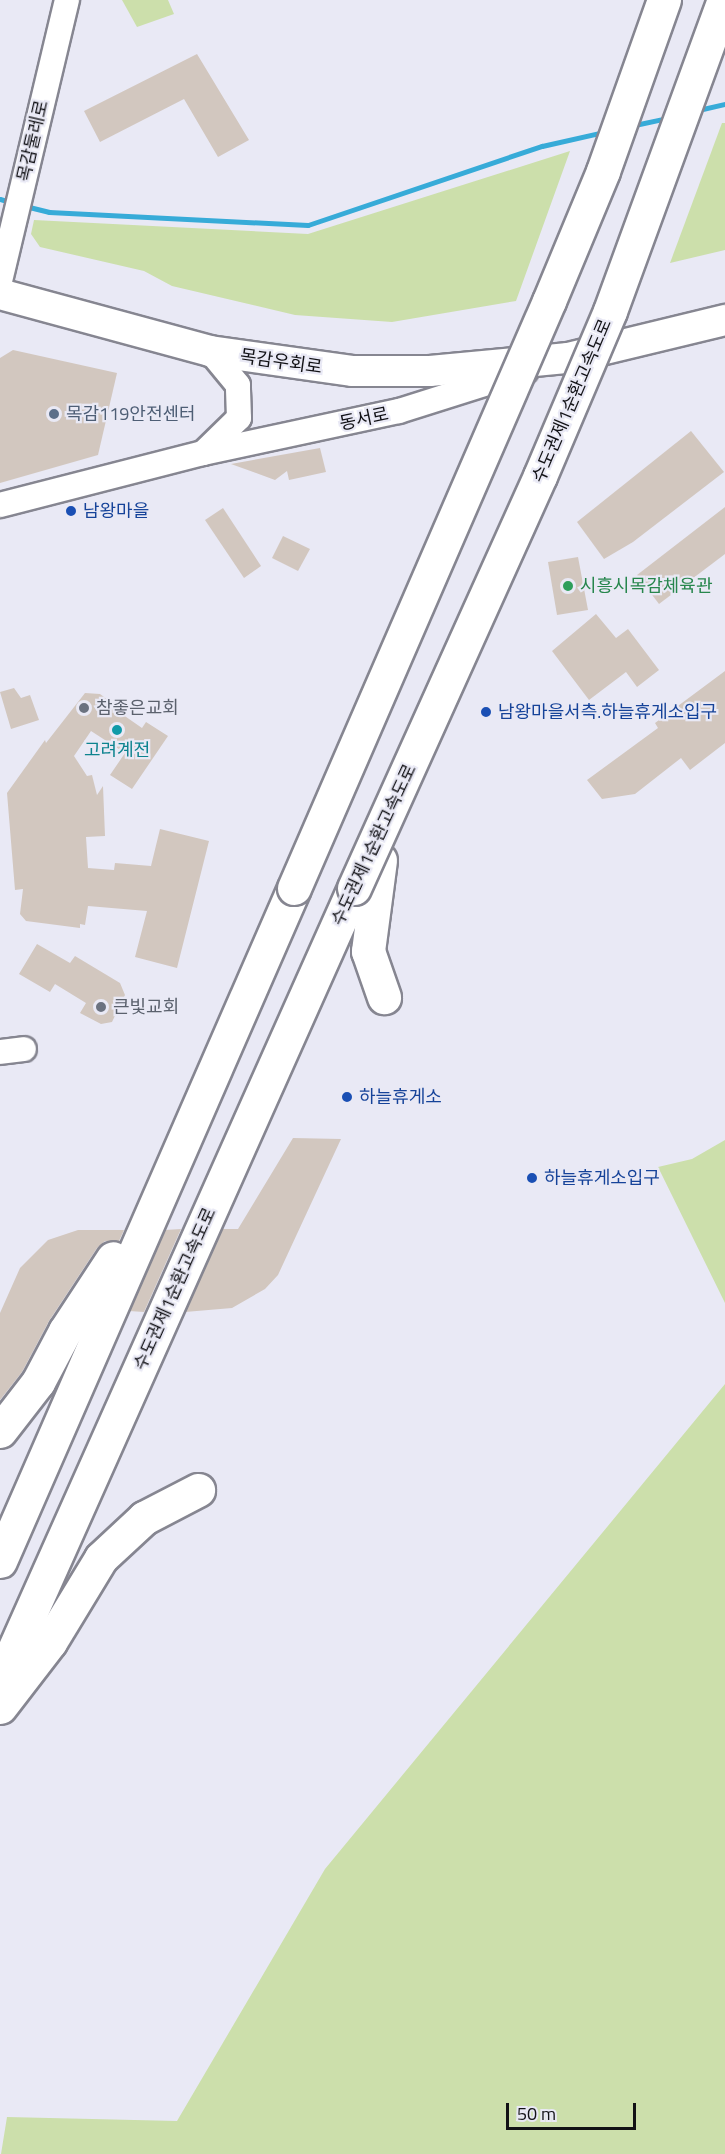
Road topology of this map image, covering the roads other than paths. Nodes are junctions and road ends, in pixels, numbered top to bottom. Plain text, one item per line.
1 (67, 0) edge
2 (664, 0) edge
3 (724, 0) edge
4 (0, 282) edge
5 (0, 294) edge
6 (725, 320) edge
7 (210, 351) junction
8 (568, 358) junction
9 (203, 453) junction
10 (0, 505) edge
11 (411, 764) junction
12 (384, 998) dead end
13 (24, 1049) dead end
14 (0, 1052) edge
15 (165, 1179) junction
16 (0, 1431) edge
17 (198, 1490) dead end
18 (0, 1561) edge
19 (0, 1681) edge
20 (0, 1707) edge

1 - 4 street, 목감둘레로
2 - 15 highway, bridge
3 - 11 highway, 수도권제1순환고속도로, bridge
5 - 7 main road, 목감우회로
6 - 8 main road, 동서로
7 - 8 main road, 목감우회로
7 - 9 street
8 - 9 street, 동서로
9 - 10 street, 동서로
11 - 12 highway
11 - 19 highway, 수도권제1순환고속도로, bridge
13 - 14 street
15 - 16 highway
15 - 18 highway
17 - 20 highway

